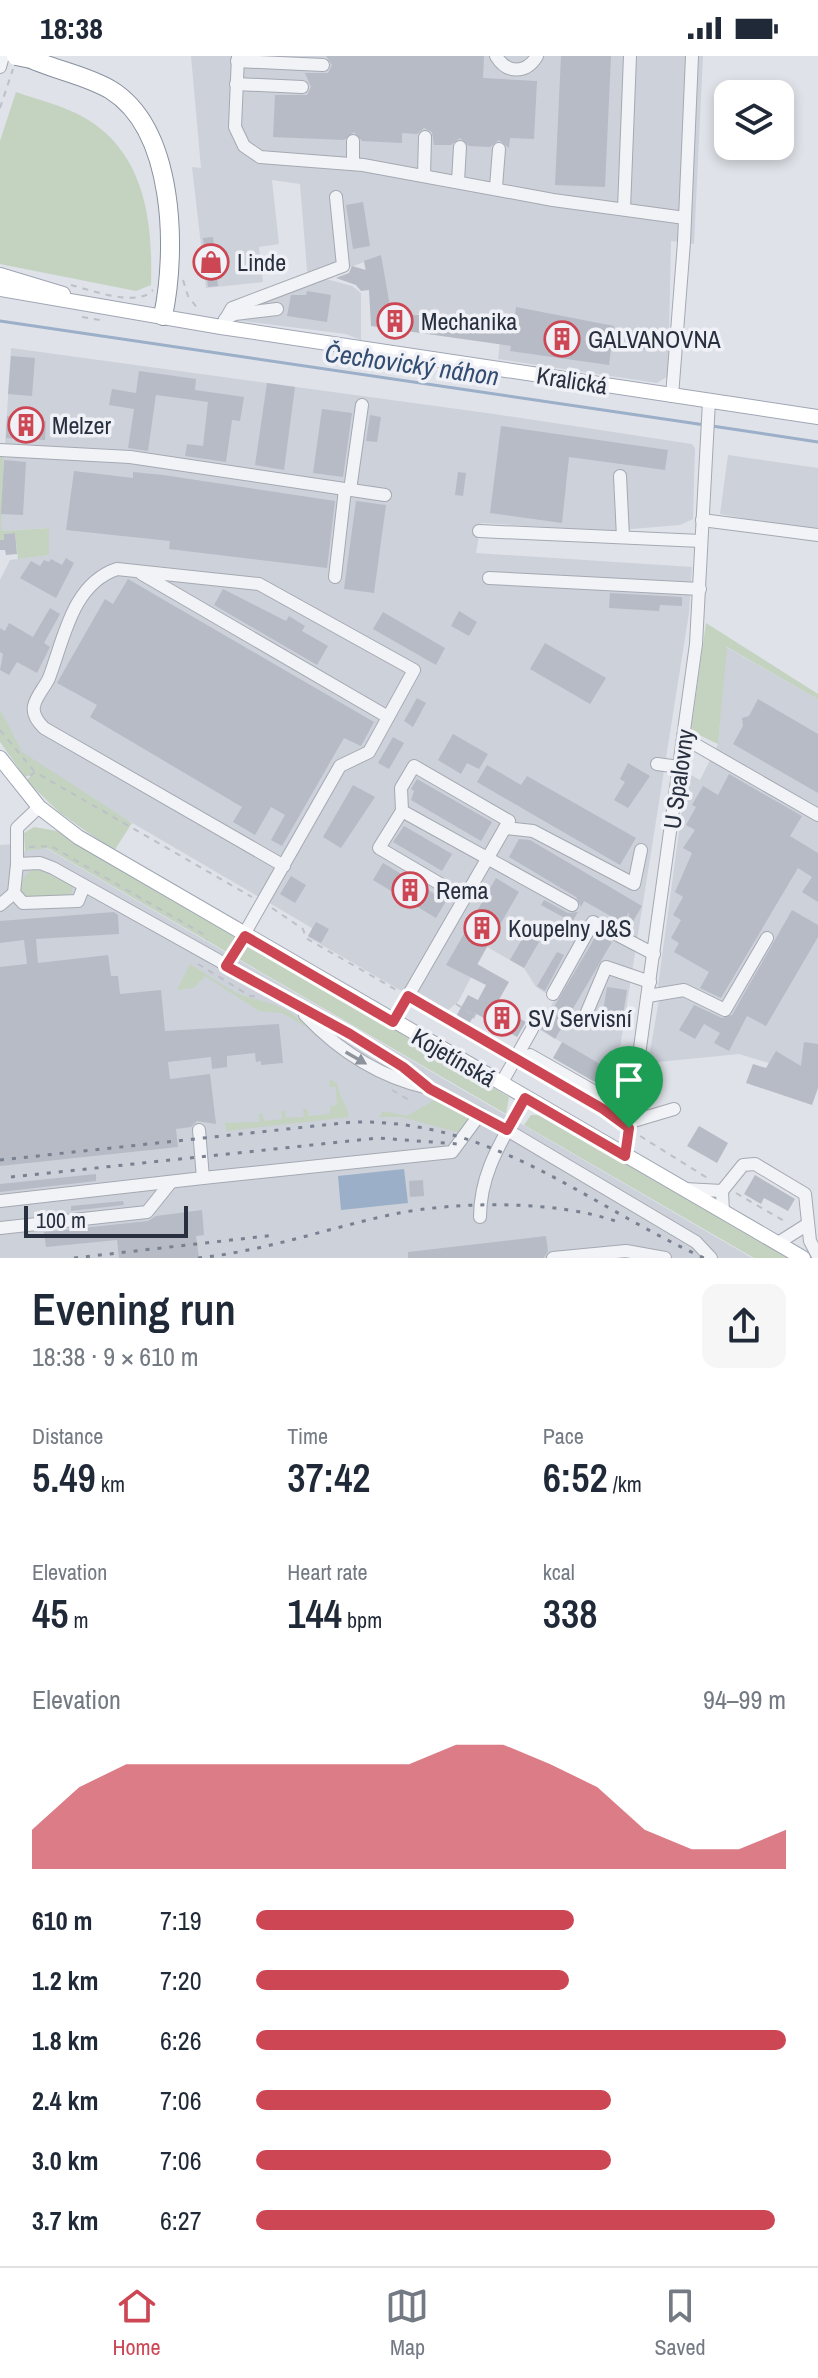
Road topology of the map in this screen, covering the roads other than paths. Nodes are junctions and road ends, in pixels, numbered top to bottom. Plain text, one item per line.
1 (3, 56) edge
2 (496, 56) edge
3 (537, 56) edge
4 (630, 56) edge
5 (692, 56) edge
6 (238, 58) edge
7 (17, 61) edge
8 (323, 65) dead end
9 (236, 84) junction
10 (302, 87) dead end
11 (612, 104) dead end
12 (628, 104) junction
13 (425, 137) dead end
14 (611, 139) dead end
15 (353, 141) dead end
16 (627, 142) junction
17 (460, 147) dead end
18 (499, 149) dead end
19 (353, 163) junction
20 (424, 175) junction
21 (458, 181) junction
22 (496, 187) junction
23 (336, 197) dead end
24 (624, 209) junction
25 (685, 218) junction
26 (0, 275) edge
27 (0, 289) edge
28 (90, 304) junction
29 (277, 309) dead end
30 (163, 316) junction
31 (222, 324) junction
32 (672, 396) junction
33 (362, 405) dead end
34 (709, 408) junction
35 (818, 417) edge
36 (0, 450) edge
37 (620, 476) dead end
38 (347, 490) junction
39 (385, 495) dead end
40 (702, 520) junction
41 (479, 531) dead end
42 (818, 535) edge
43 (623, 537) junction
44 (701, 541) junction
45 (138, 571) junction
46 (335, 577) dead end
47 (489, 578) dead end
48 (700, 589) junction
49 (388, 717) junction
50 (684, 738) junction
51 (657, 764) dead end
52 (2, 765) edge
53 (679, 767) junction
54 (39, 807) junction
55 (402, 811) junction
56 (818, 815) edge
57 (505, 828) junction
58 (641, 850) dead end
59 (487, 859) junction
60 (17, 864) junction
61 (284, 866) junction
62 (84, 886) junction
63 (14, 893) junction
64 (464, 898) junction
65 (0, 905) edge
66 (572, 905) dead end
67 (245, 936) junction
68 (767, 938) dead end
69 (654, 954) junction
70 (226, 966) junction
71 (650, 982) junction
72 (553, 994) dead end
73 (648, 996) junction
74 (587, 1012) dead end
75 (393, 1022) junction
76 (532, 1029) dead end
77 (530, 1055) dead end
78 (501, 1084) junction
79 (525, 1098) junction
80 (674, 1109) dead end
81 (480, 1114) junction
82 (630, 1121) junction
83 (199, 1130) dead end
84 (507, 1130) junction
85 (625, 1156) junction
86 (203, 1178) junction
87 (171, 1182) junction
88 (682, 1189) junction
89 (723, 1189) junction
90 (0, 1201) edge
91 (723, 1212) junction
92 (480, 1217) dead end
93 (0, 1228) edge
94 (804, 1228) junction
95 (778, 1243) junction
96 (818, 1256) edge
97 (553, 1258) edge
98 (665, 1258) edge
99 (711, 1258) edge
100 (803, 1258) edge

1 - 7 street
2 - 3 street
4 - 12 street
5 - 25 street
6 - 8 street
6 - 9 street
7 - 30 highway
9 - 10 street
9 - 19 street
11 - 12 street
12 - 16 street
13 - 20 street
14 - 16 street
15 - 19 street
16 - 24 street
17 - 21 street
18 - 22 street
19 - 20 street
20 - 21 street
21 - 22 street
22 - 24 street
23 - 31 street
24 - 25 street
25 - 32 street
26 - 28 main road, Kralická
27 - 28 main road, Kralická
28 - 30 main road, Kralická
29 - 31 street
30 - 31 main road, Kralická
31 - 32 main road, Kralická
32 - 34 main road, Kralická
33 - 38 street
34 - 35 main road, Kralická
34 - 40 street, U Spalovny
36 - 38 street
37 - 43 street
38 - 39 street
38 - 46 street
40 - 42 street
40 - 44 street, U Spalovny
41 - 43 street
43 - 44 street
44 - 48 street, U Spalovny
45 - 49 street
45 - 49 street
45 - 61 street
47 - 48 street
48 - 50 street, U Spalovny
49 - 61 street
50 - 53 street, U Spalovny
50 - 56 street
51 - 53 street
52 - 54 main road, Kojetínská
53 - 69 street, U Spalovny
54 - 60 street
54 - 67 main road, Kojetínská
55 - 57 street
55 - 59 street
55 - 64 street
57 - 58 street
57 - 59 street
59 - 64 street
59 - 66 street
60 - 62 street
60 - 63 street
61 - 67 street
62 - 63 street
62 - 70 street
63 - 65 street
64 - 75 street
67 - 70 street
67 - 75 main road, Kojetínská
68 - 73 street
69 - 71 street, U Spalovny
69 - 72 street
70 - 81 street
71 - 73 street, U Spalovny
71 - 74 street
73 - 82 street, U Spalovny
75 - 78 main road, Kojetínská
76 - 78 street
77 - 82 street
78 - 79 main road, Kojetínská
79 - 84 street
79 - 85 main road, Kojetínská
80 - 82 street
81 - 84 street
81 - 86 street
82 - 85 street, U Spalovny
83 - 86 street
84 - 92 street
84 - 99 street
85 - 88 main road, Kojetínská
86 - 87 street
87 - 90 street
87 - 93 street
88 - 89 street
88 - 91 main road, Kojetínská
89 - 91 street
89 - 94 street
91 - 95 main road, Kojetínská
94 - 95 street
94 - 96 street
95 - 100 main road, Kojetínská
97 - 98 street

